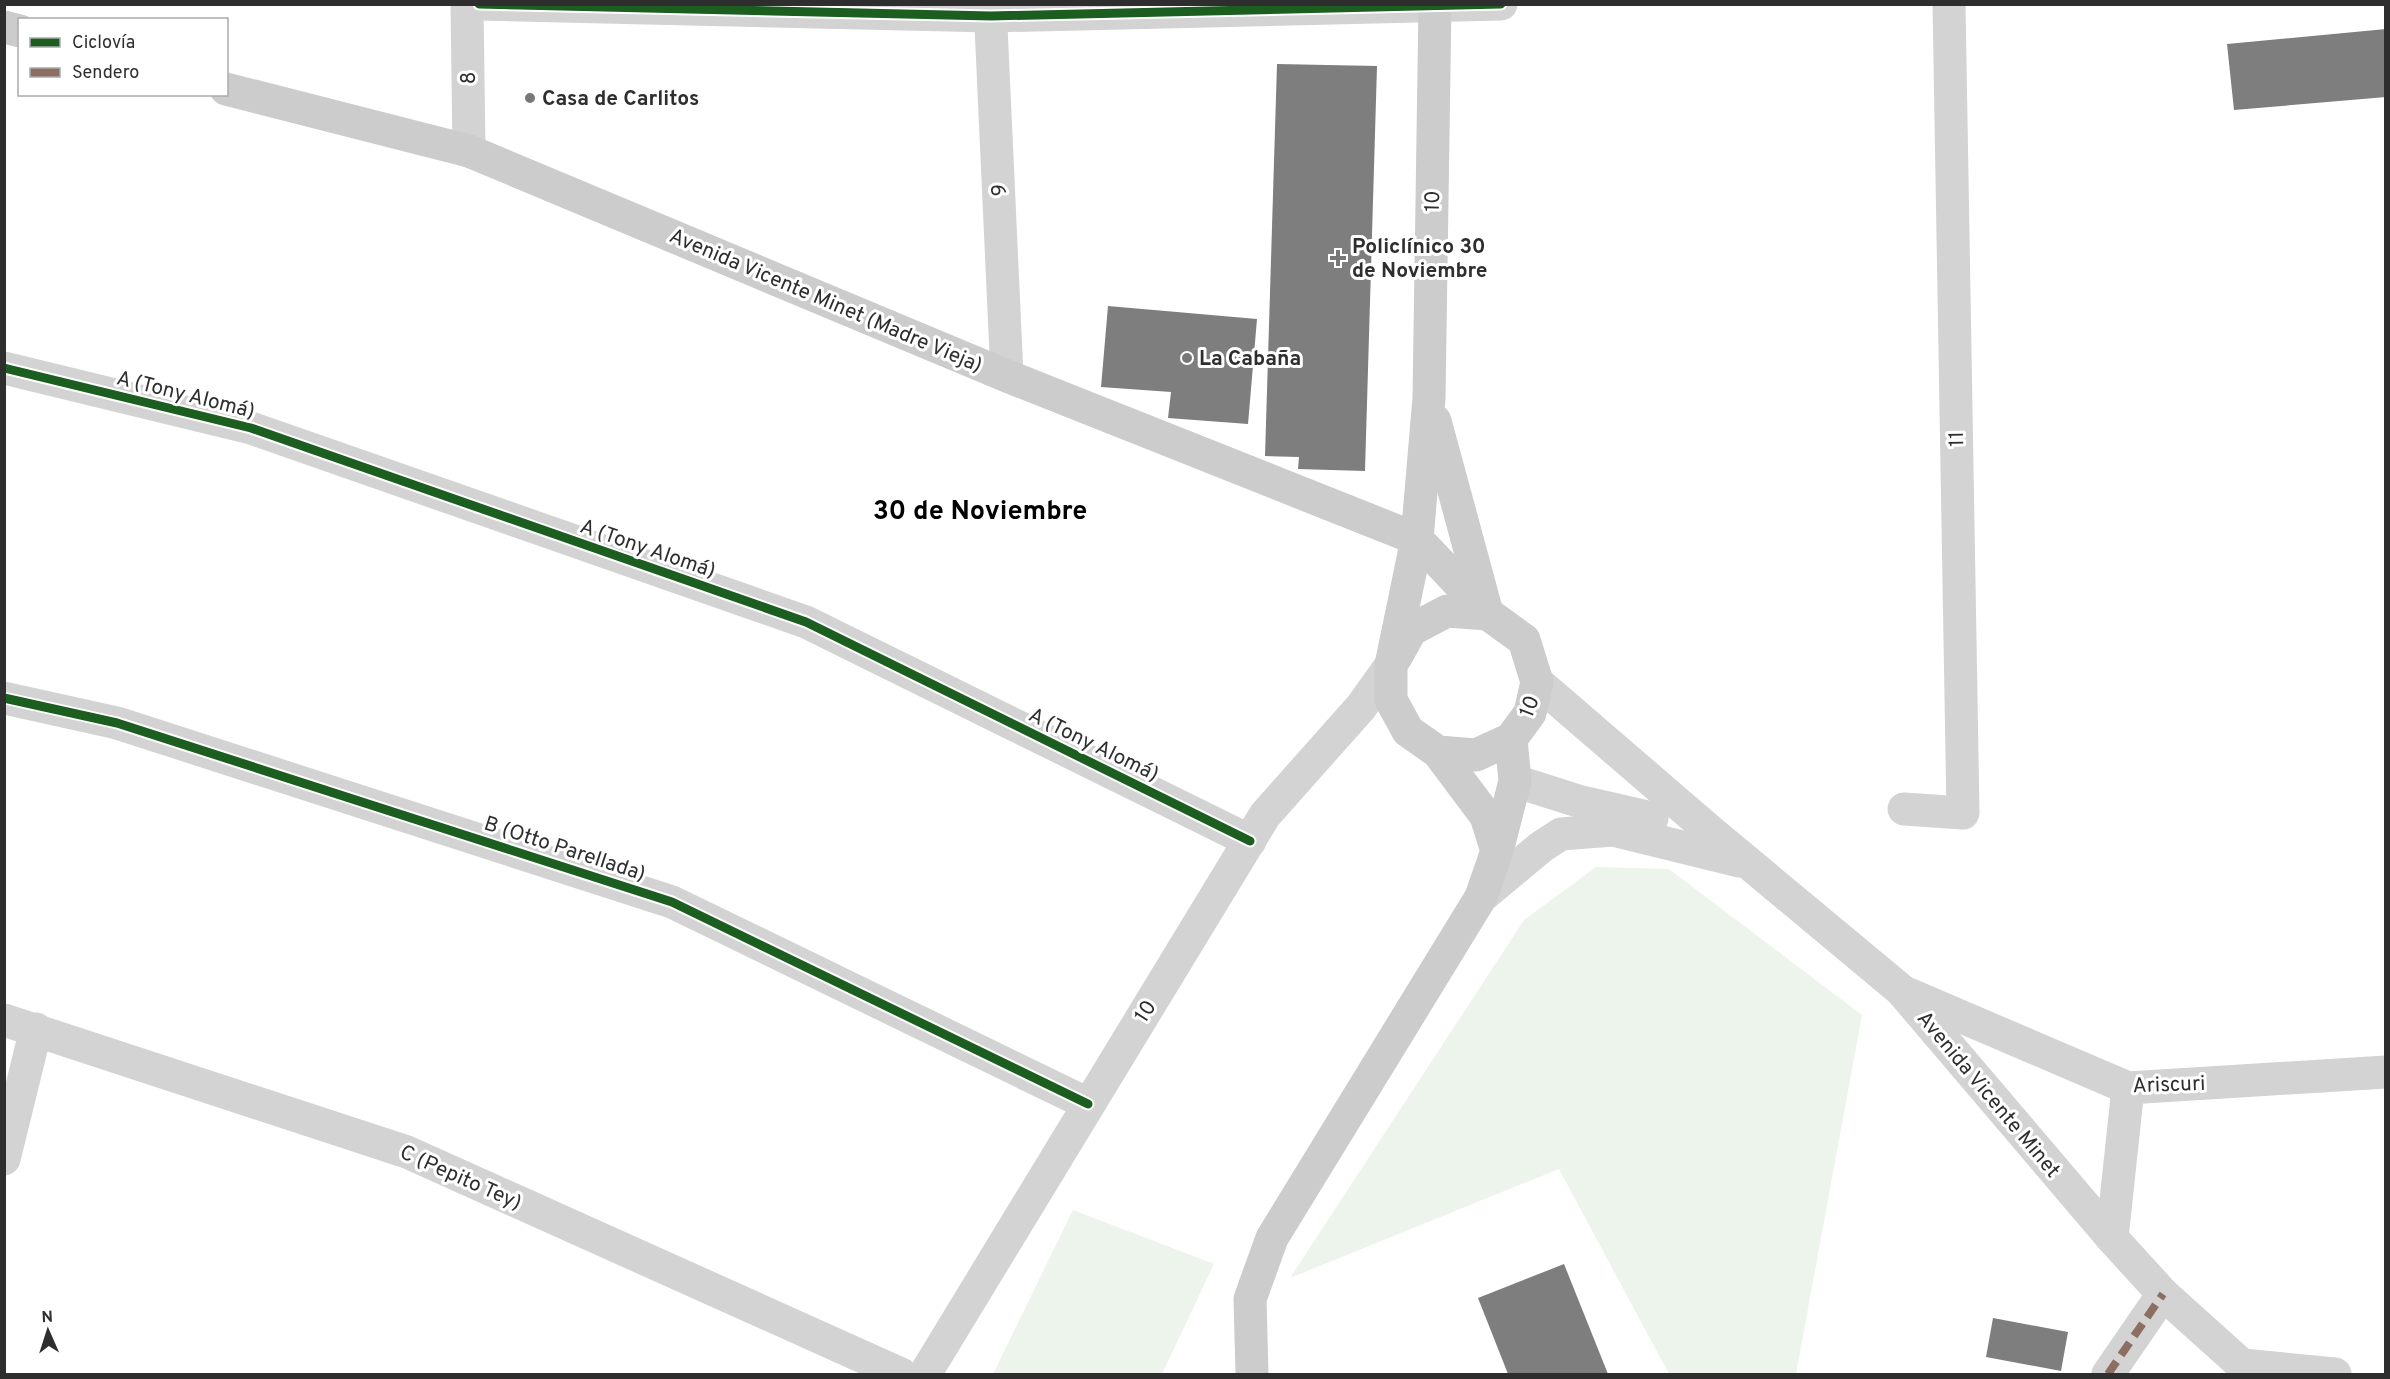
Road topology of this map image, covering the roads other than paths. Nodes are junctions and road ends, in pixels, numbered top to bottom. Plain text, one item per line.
1 (467, 4) edge
2 (479, 4) edge
3 (1501, 4) edge
4 (1949, 4) edge
5 (1435, 5) edge
6 (990, 10) edge
7 (228, 90) edge
8 (469, 151) junction
9 (4, 369) edge
10 (1007, 375) junction
11 (1428, 398) junction
12 (1417, 539) junction
13 (1488, 614) junction
14 (1391, 664) junction
15 (1537, 682) junction
16 (4, 698) edge
17 (1511, 739) junction
18 (1438, 752) junction
19 (1515, 781) junction
20 (1904, 808) dead end
21 (1710, 831) junction
22 (1250, 841) junction
23 (1497, 851) junction
24 (1748, 863) junction
25 (1481, 897) junction
26 (1901, 990) junction
27 (4, 1020) edge
28 (36, 1029) junction
29 (2385, 1072) edge
30 (2128, 1088) junction
31 (1088, 1104) junction
32 (4, 1159) edge
33 (2112, 1238) junction
34 (2163, 1294) junction
35 (2248, 1370) edge
36 (901, 1374) edge
37 (925, 1374) edge
38 (1252, 1374) edge
39 (2108, 1374) edge
40 (2336, 1374) edge

1 - 8 street, 8
2 - 6 street
3 - 5 street
4 - 20 street, 11
5 - 6 street
5 - 11 main road, 10
6 - 10 street, 9
7 - 8 main road, Avenida Vicente Minet (Madre Vieja)
8 - 10 main road, Avenida Vicente Minet (Madre Vieja)
9 - 22 street, A (Tony Alomá)
10 - 12 main road, Avenida Vicente Minet (Madre Vieja)
11 - 12 main road, 10
11 - 13 main road, 10
12 - 13 main road
12 - 14 main road, 10
13 - 14 main road, 10
13 - 15 main road, 10
14 - 18 main road, 10
14 - 22 street, 10
15 - 17 main road, 10
15 - 21 street, Avenida Vicente Minet
16 - 31 street, B (Otto Parellada)
17 - 18 main road, 10
17 - 19 main road
18 - 23 main road
19 - 21 street, Avenida Vicente Minet
19 - 23 main road
21 - 24 street, Avenida Vicente Minet
22 - 31 street, 10
23 - 25 main road
24 - 25 street
24 - 26 street, Avenida Vicente Minet
25 - 38 main road
26 - 30 street, Ariscuri
26 - 33 street, Avenida Vicente Minet
27 - 28 street, C (Pepito Tey)
28 - 32 street
28 - 36 street, C (Pepito Tey)
29 - 30 street, Ariscuri
30 - 33 street
31 - 37 street, 10
33 - 34 street, Avenida Vicente Minet
34 - 35 street, Avenida Vicente Minet
34 - 39 street
35 - 40 street

